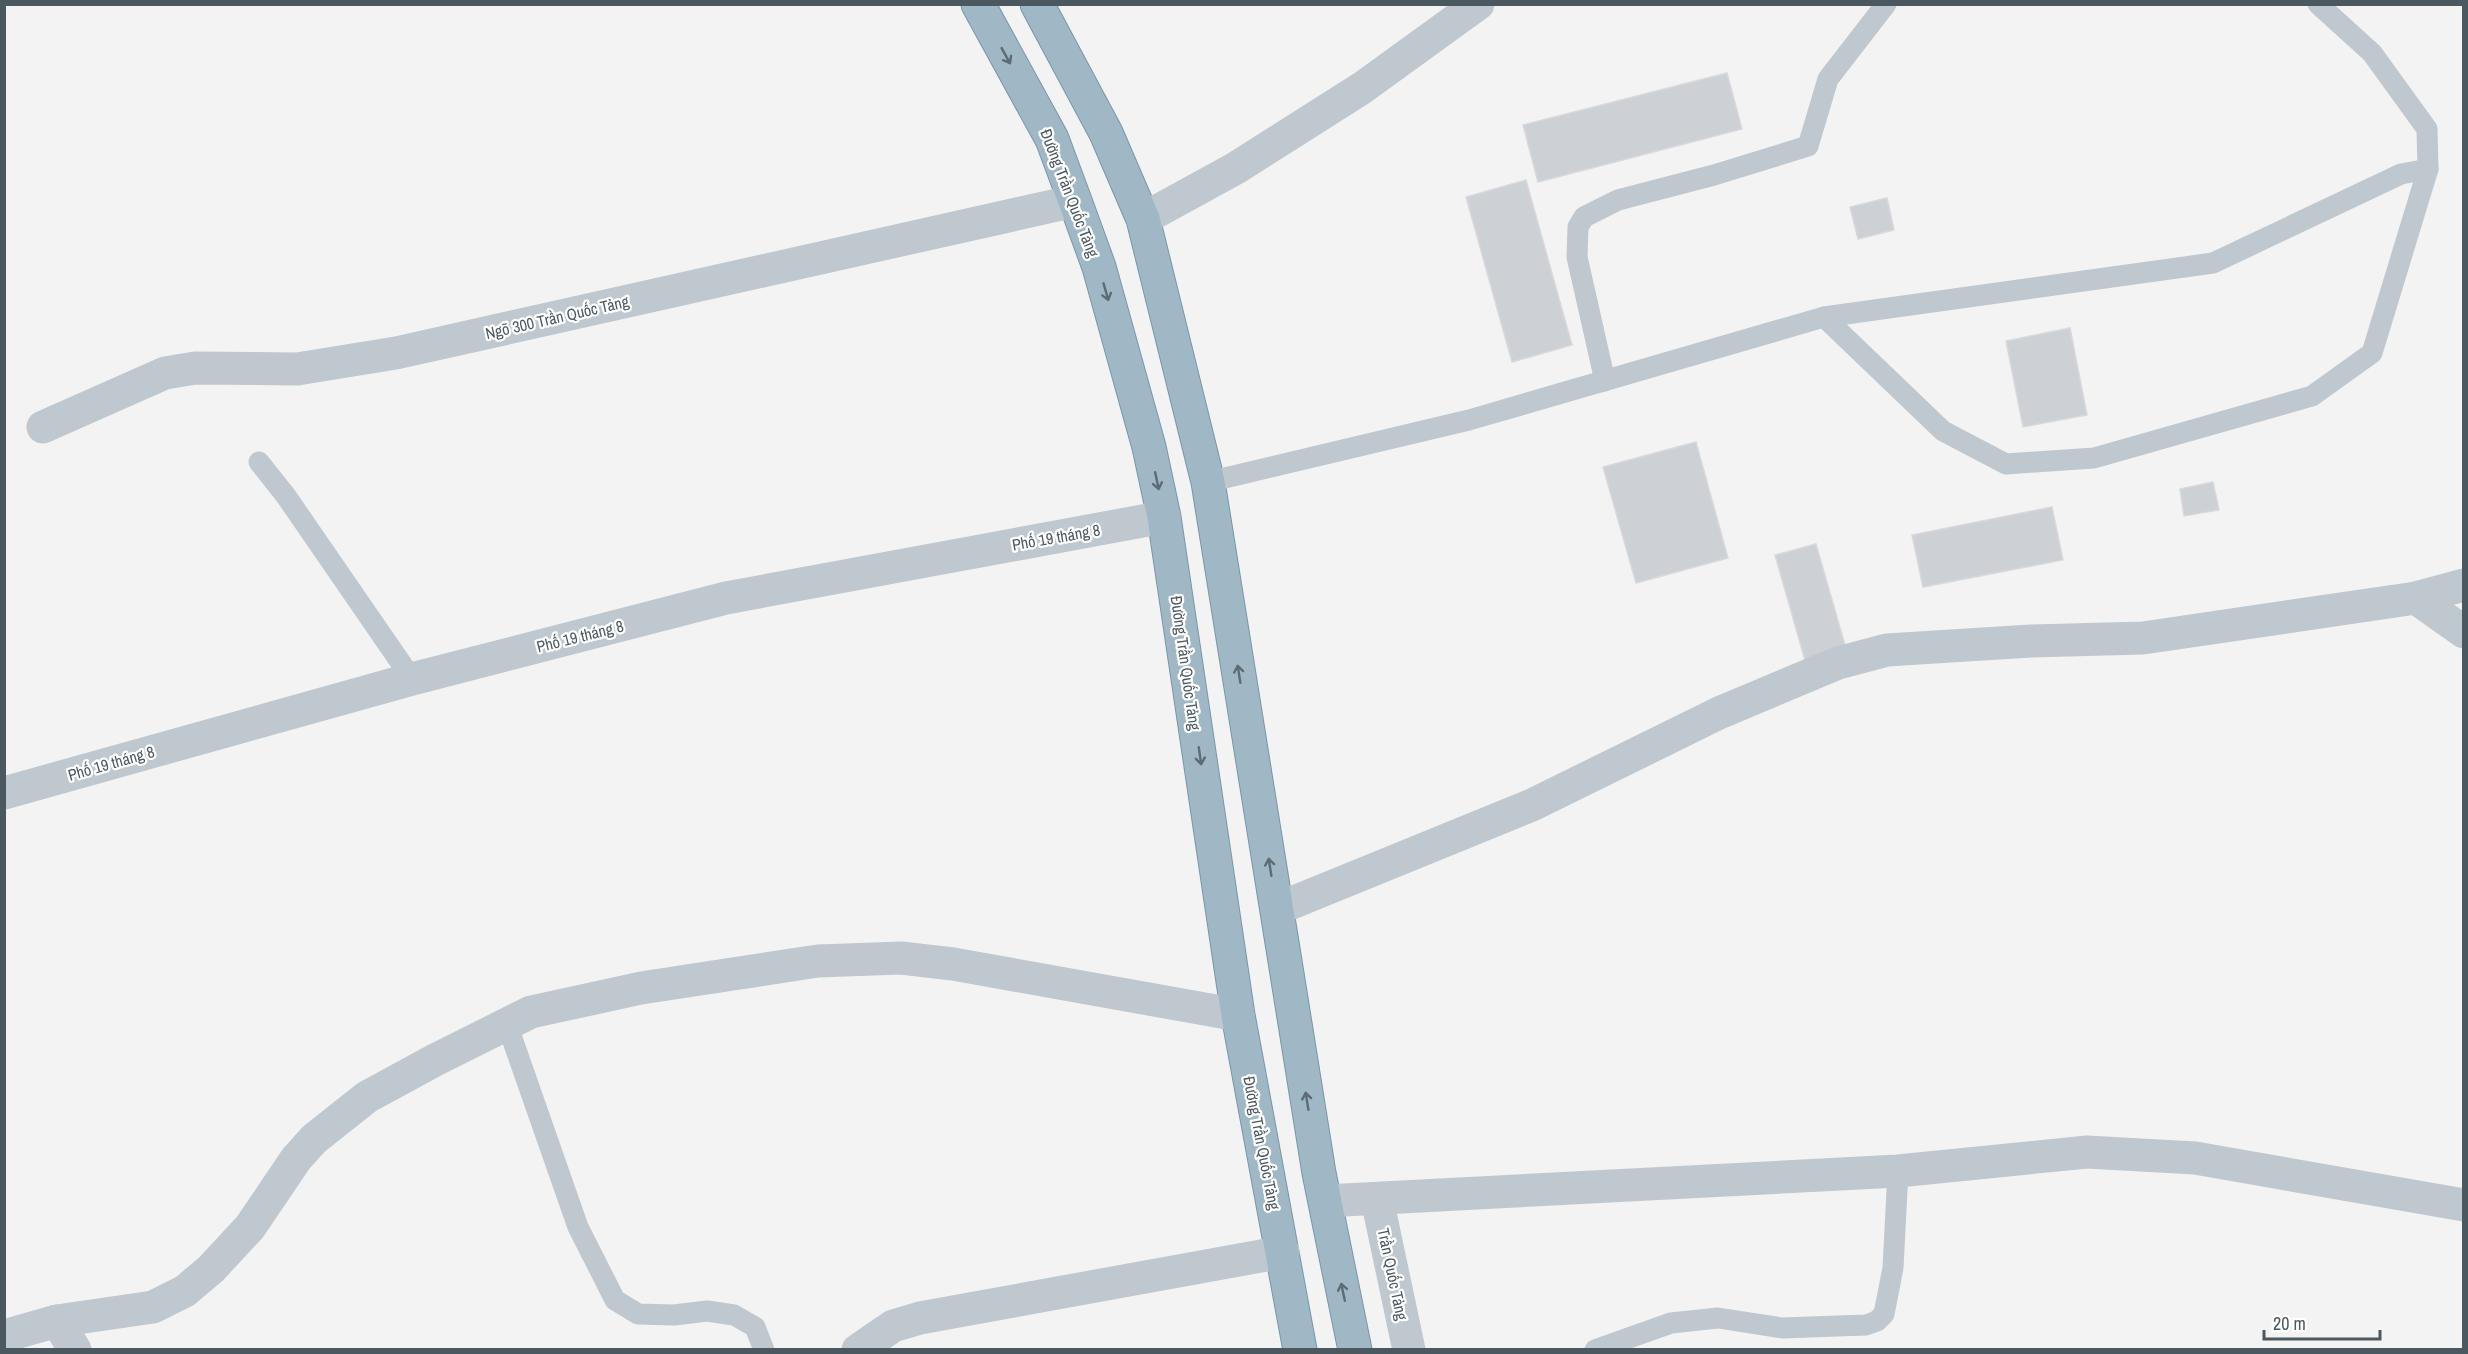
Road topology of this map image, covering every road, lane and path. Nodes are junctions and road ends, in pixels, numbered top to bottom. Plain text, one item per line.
1 (978, 4) edge
2 (1037, 4) edge
3 (1478, 4) edge
4 (1886, 4) edge
5 (2318, 4) edge
6 (2428, 169) junction
7 (1075, 201) junction
8 (1143, 219) junction
9 (1824, 317) junction
10 (1605, 381) junction
11 (43, 427) dead end
12 (259, 462) dead end
13 (1208, 482) junction
14 (1164, 518) junction
15 (2463, 585) edge
16 (2416, 598) junction
17 (2463, 632) edge
18 (412, 679) junction
19 (4, 793) edge
20 (1277, 909) junction
21 (1238, 1015) junction
22 (507, 1024) junction
23 (1898, 1171) junction
24 (1377, 1199) junction
25 (1325, 1201) junction
26 (2463, 1205) edge
27 (1283, 1252) junction
28 (57, 1321) junction
29 (4, 1336) edge
30 (75, 1350) edge
31 (764, 1350) edge
32 (858, 1350) edge
33 (1300, 1350) edge
34 (1355, 1350) edge
35 (1409, 1350) edge
36 (1595, 1350) edge

1 -> 7 highway, Đường Trần Quốc Tảng
2 - 8 highway
3 - 8 street
4 - 10 lane
5 - 6 lane
6 - 9 lane
6 - 9 lane
7 - 11 street, Ngõ 300 Trần Quốc Tảng
7 -> 14 highway, Đường Trần Quốc Tảng
8 - 13 highway
9 - 10 lane
10 - 13 lane
12 - 18 lane
20 -> 13 highway
14 - 18 street, Phố 19 tháng 8
14 -> 21 highway, Đường Trần Quốc Tảng
15 - 16 street
16 - 17 street
16 - 20 street
18 - 19 street, Phố 19 tháng 8
25 -> 20 highway
21 - 22 street
21 - 27 highway, Đường Trần Quốc Tảng
22 - 28 street
22 - 31 lane
23 - 24 street
23 - 26 street
23 - 36 lane
24 - 25 street
24 - 35 street, Trần Quốc Tảng
34 -> 25 highway
27 - 32 street
27 - 33 highway, Đường Trần Quốc Tảng
28 - 29 street
28 - 30 street

